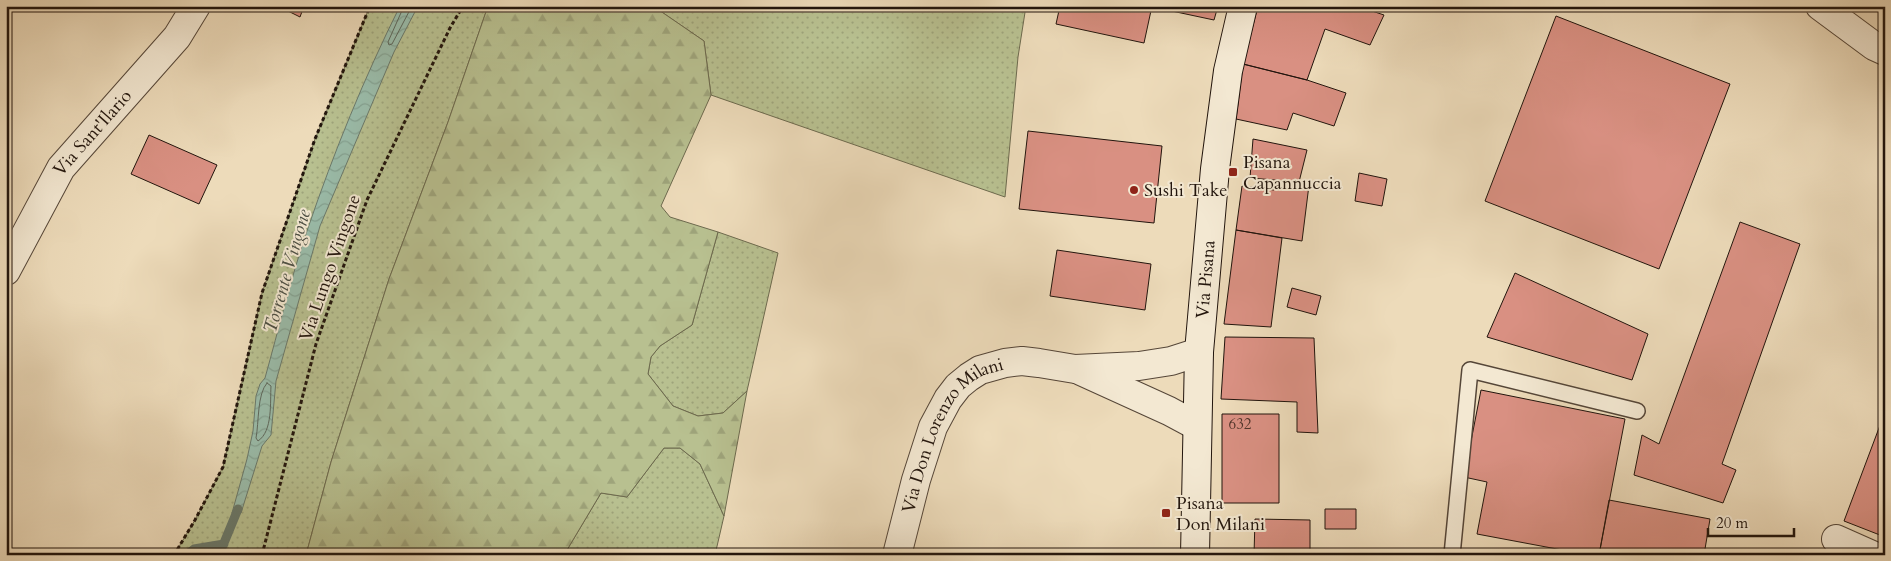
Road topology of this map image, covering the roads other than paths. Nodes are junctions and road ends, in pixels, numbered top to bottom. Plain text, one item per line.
1 (196, 6) edge
2 (1243, 6) edge
3 (1820, 6) edge
4 (1885, 51) edge
5 (6, 271) edge
6 (1200, 352) junction
7 (1075, 369) junction
8 (1637, 411) dead end
9 (1197, 426) junction
10 (1836, 539) dead end
11 (897, 555) edge
12 (1195, 555) edge
13 (1452, 555) edge
14 (1872, 555) edge

1 - 5 street, Via Sant'Ilario
2 - 6 street, Via Pisana
3 - 4 street
6 - 7 street, Via Don Lorenzo Milani
6 - 9 street, Via Pisana
7 - 9 street, Via Don Lorenzo Milani
7 - 11 street, Via Don Lorenzo Milani
8 - 13 lane
9 - 12 street, Via Pisana
10 - 14 street

